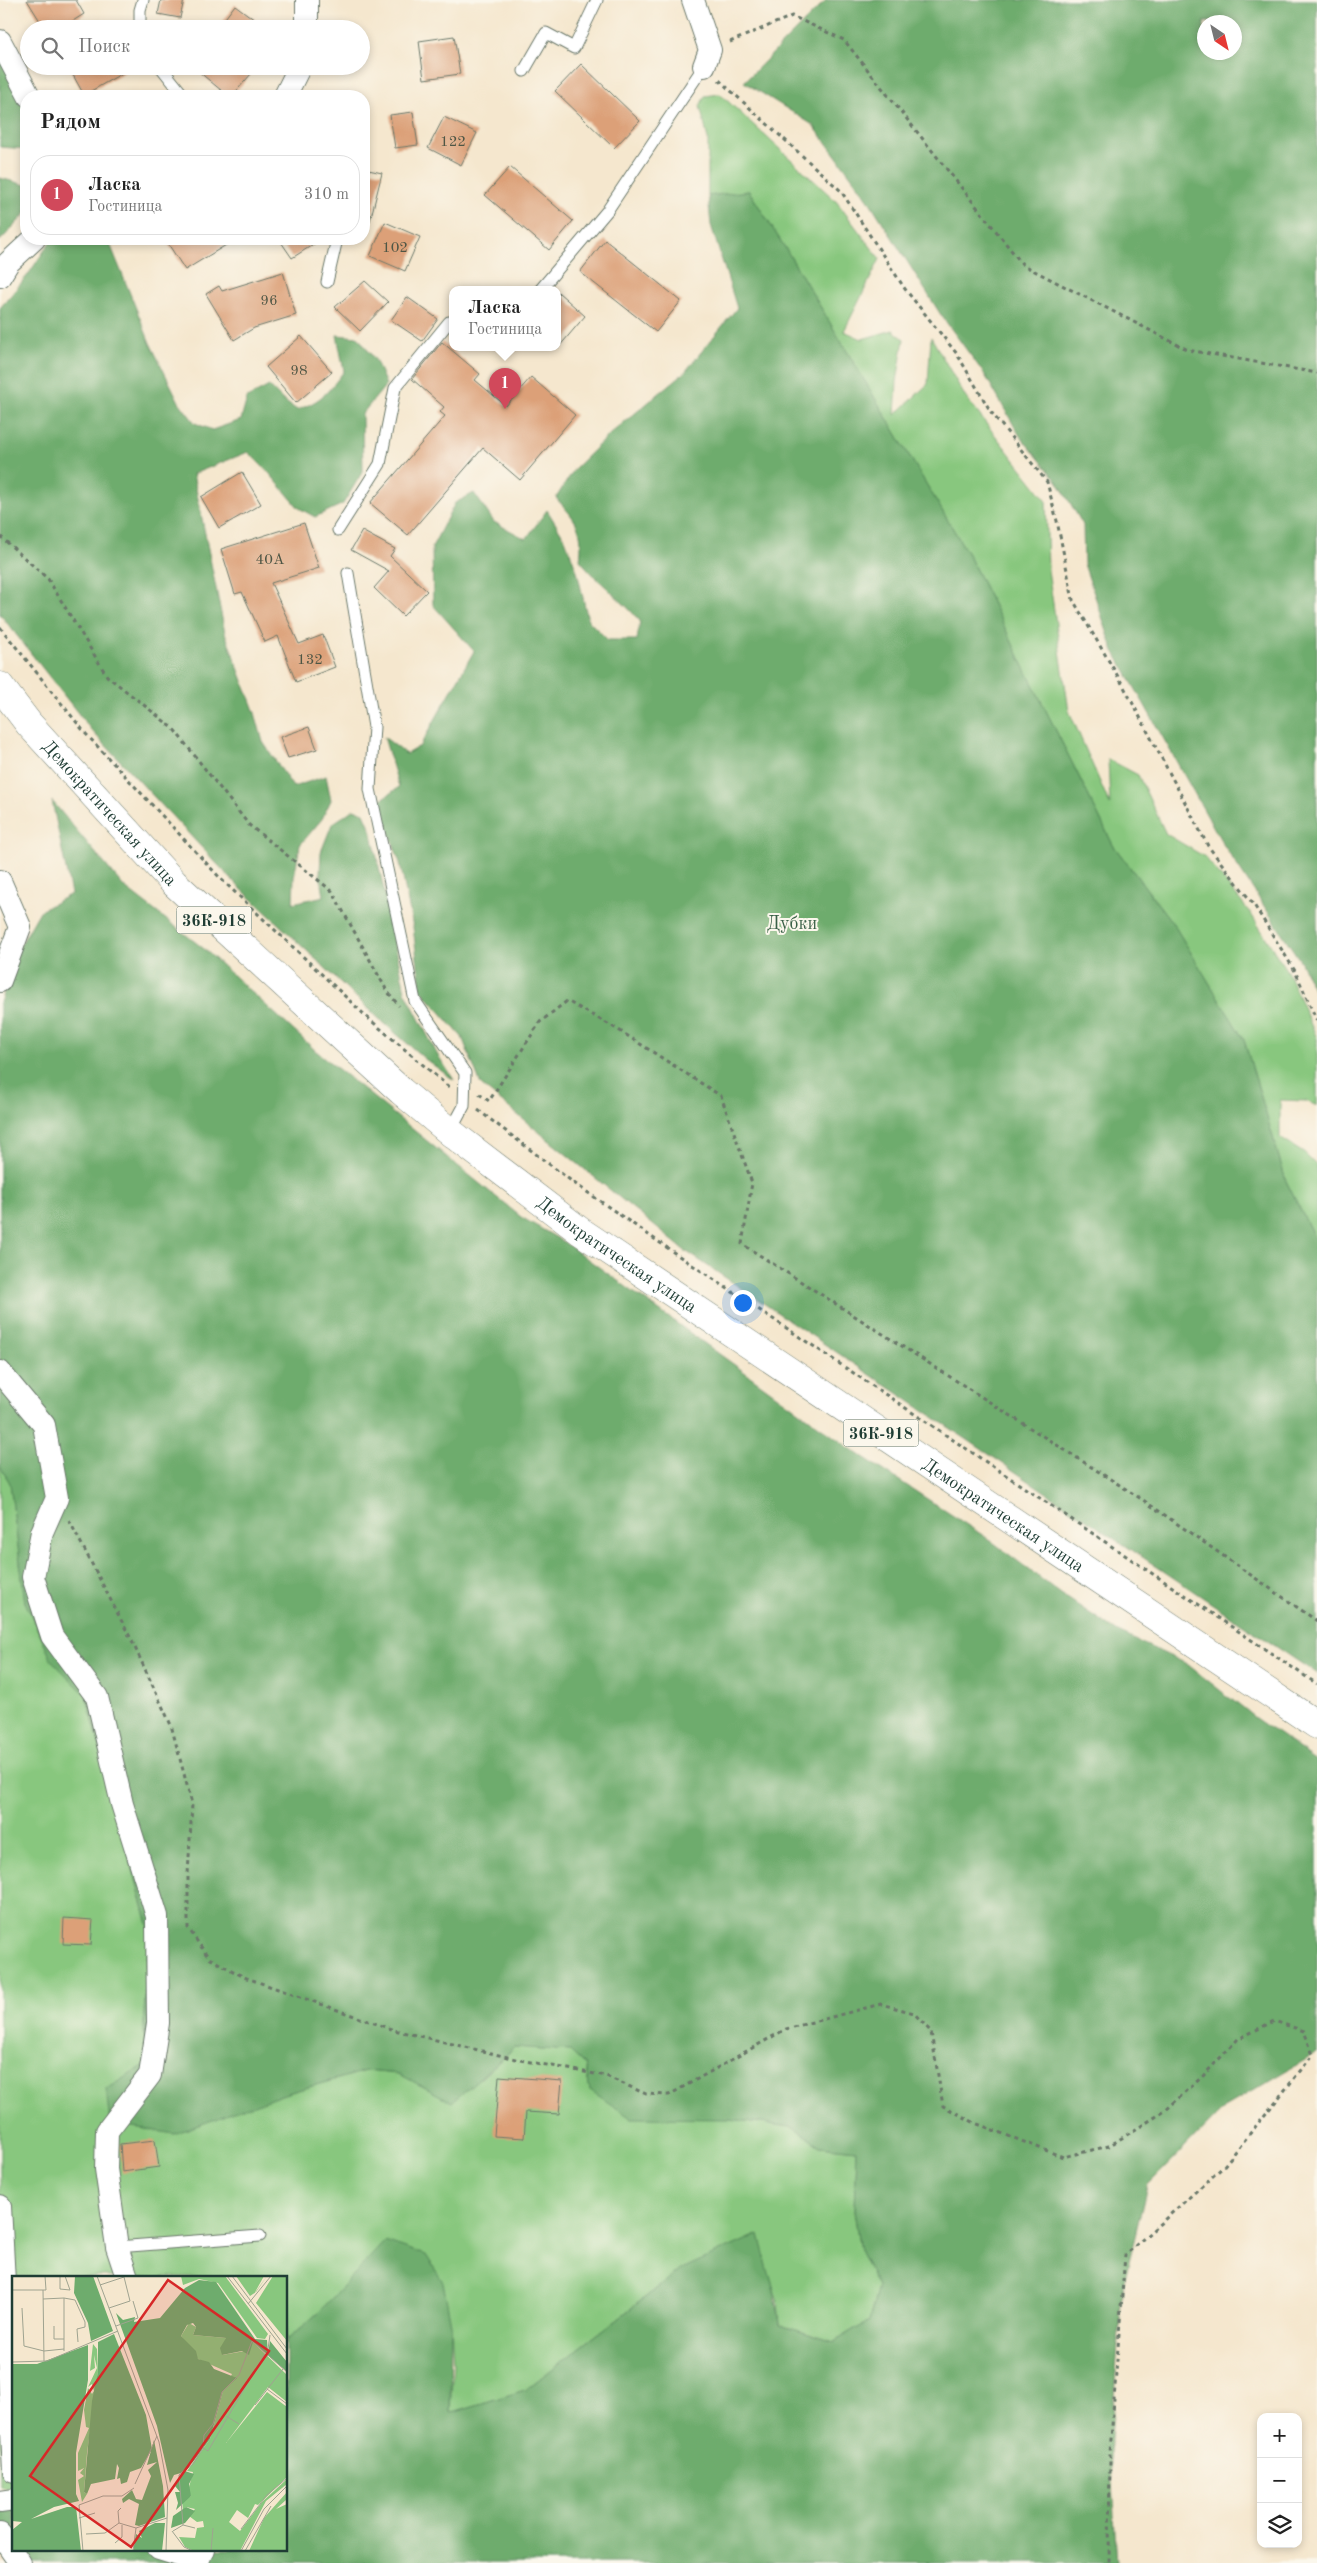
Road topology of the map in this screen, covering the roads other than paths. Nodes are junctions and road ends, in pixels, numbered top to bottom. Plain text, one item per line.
1 (143, 0) edge
2 (307, 0) edge
3 (597, 0) edge
4 (693, 0) edge
5 (140, 20) edge
6 (306, 20) edge
7 (0, 41) edge
8 (707, 58) joint
9 (524, 70) dead end
10 (167, 75) edge
11 (296, 75) edge
12 (26, 90) edge
13 (179, 90) edge
14 (288, 90) edge
15 (28, 245) edge
16 (336, 245) edge
17 (0, 276) edge
18 (328, 282) dead end
19 (543, 286) edge
20 (449, 322) edge
21 (338, 530) dead end
22 (348, 573) dead end
23 (0, 686) edge
24 (0, 881) edge
25 (0, 981) edge
26 (450, 1132) junction
27 (0, 1372) edge
28 (1317, 1725) edge
29 (0, 2206) edge
30 (260, 2236) dead end
31 (117, 2247) junction
32 (126, 2276) edge
33 (12, 2433) edge
34 (0, 2534) edge
35 (163, 2550) edge
36 (199, 2558) edge
37 (20, 2563) edge

1 - 5 lane
2 - 6 street
3 - 9 lane
4 - 8 street
7 - 12 street
8 - 19 lane
10 - 13 lane
11 - 14 street
15 - 17 street
16 - 18 lane
20 - 21 lane
22 - 26 lane
23 - 26 main road, Демократическая улица / 36К-918
24 - 25 street
26 - 28 main road, Демократическая улица / 36К-918
27 - 31 street
29 - 33 street
30 - 31 lane
31 - 32 street
34 - 37 street
35 - 36 street

